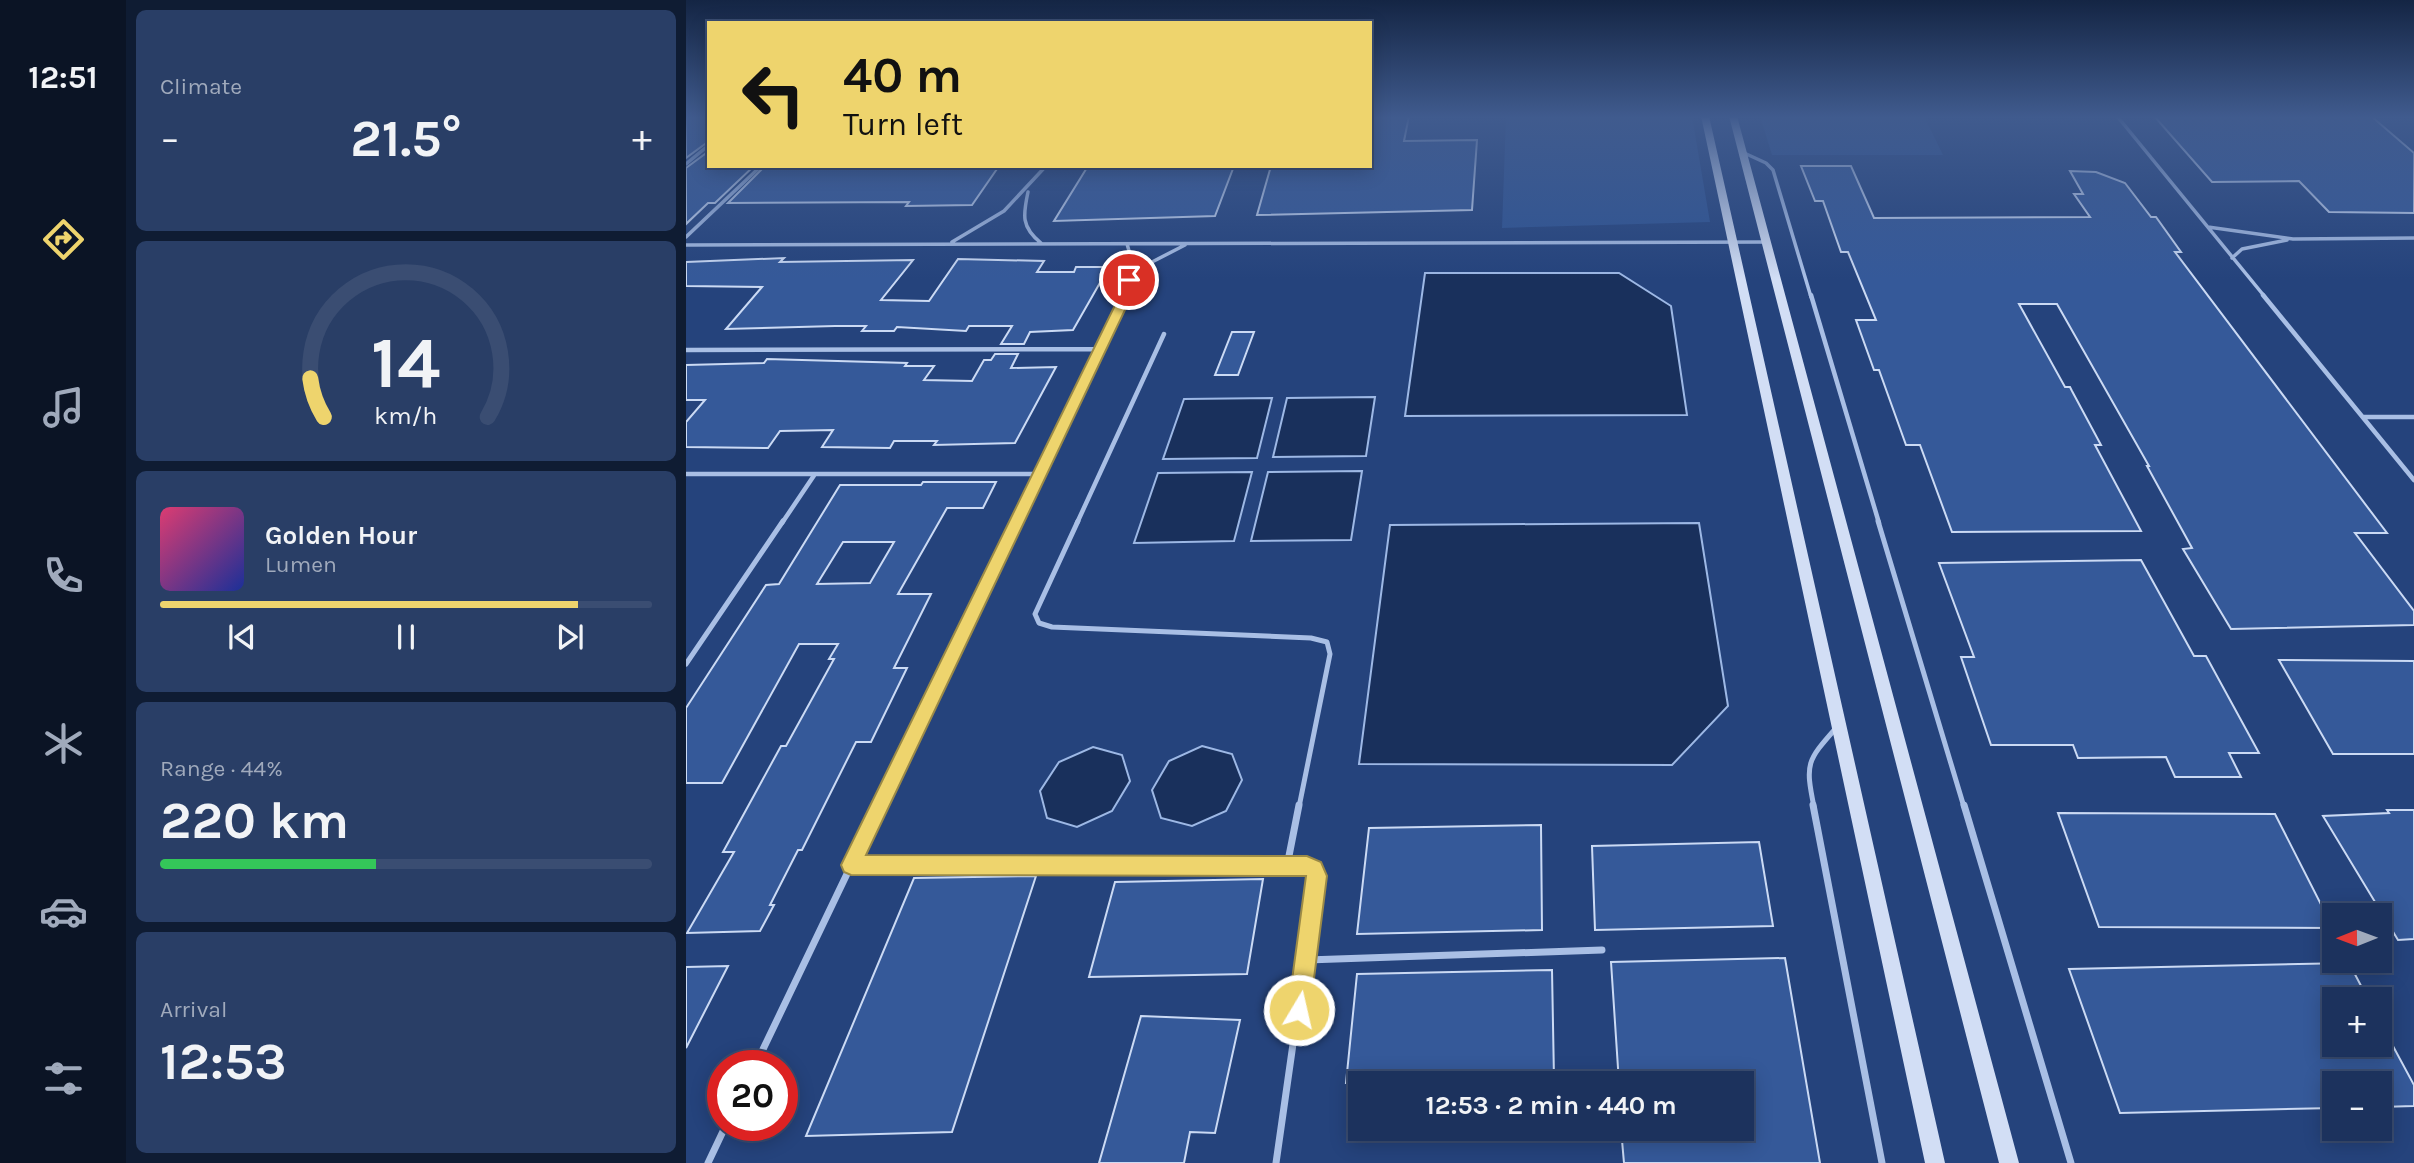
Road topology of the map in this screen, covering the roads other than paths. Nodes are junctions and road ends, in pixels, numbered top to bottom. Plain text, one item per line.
1 (756, 170) edge
2 (1043, 170) edge
3 (1717, 170) edge
4 (1747, 170) edge
5 (1773, 170) edge
6 (2161, 170) edge
7 (1028, 192) junction
8 (2207, 226) junction
9 (686, 237) edge
10 (2414, 238) edge
11 (2293, 239) junction
12 (1732, 242) junction
13 (1766, 242) junction
14 (1042, 243) junction
15 (1126, 243) junction
16 (1188, 243) junction
17 (686, 244) edge
18 (949, 244) junction
19 (2232, 258) junction
20 (1128, 291) junction
21 (1164, 334) dead end
22 (1099, 349) junction
23 (686, 350) edge
24 (2362, 417) junction
25 (2414, 417) edge
26 (686, 474) edge
27 (815, 474) junction
28 (1039, 474) junction
29 (2414, 480) edge
30 (686, 664) edge
31 (1839, 725) junction
32 (851, 865) junction
33 (1287, 866) junction
34 (1602, 950) dead end
35 (1307, 960) junction
36 (763, 1050) edge
37 (718, 1141) edge
38 (708, 1163) edge
39 (1276, 1163) edge
40 (1882, 1163) edge
41 (1935, 1163) edge
42 (2010, 1163) edge
43 (2071, 1163) edge

1 - 9 lane
2 - 7 lane
3 - 12 street
4 - 13 street
5 - 43 lane
6 - 8 lane
7 - 14 lane
7 - 18 lane
8 - 11 lane
8 - 19 lane
10 - 11 lane
11 - 19 lane
12 - 13 lane
12 - 16 lane
12 - 31 street
13 - 42 street
14 - 15 lane
14 - 18 lane
15 - 16 lane
15 - 20 lane
16 - 20 lane
17 - 18 lane
19 - 24 lane
20 - 22 lane
21 - 33 lane
22 - 23 lane
22 - 28 lane
24 - 25 lane
24 - 29 lane
26 - 27 lane
27 - 28 lane
27 - 30 lane
28 - 32 lane
31 - 40 lane
31 - 41 street
32 - 33 lane
32 - 36 lane
33 - 35 lane
34 - 35 lane
35 - 39 lane
37 - 38 lane

